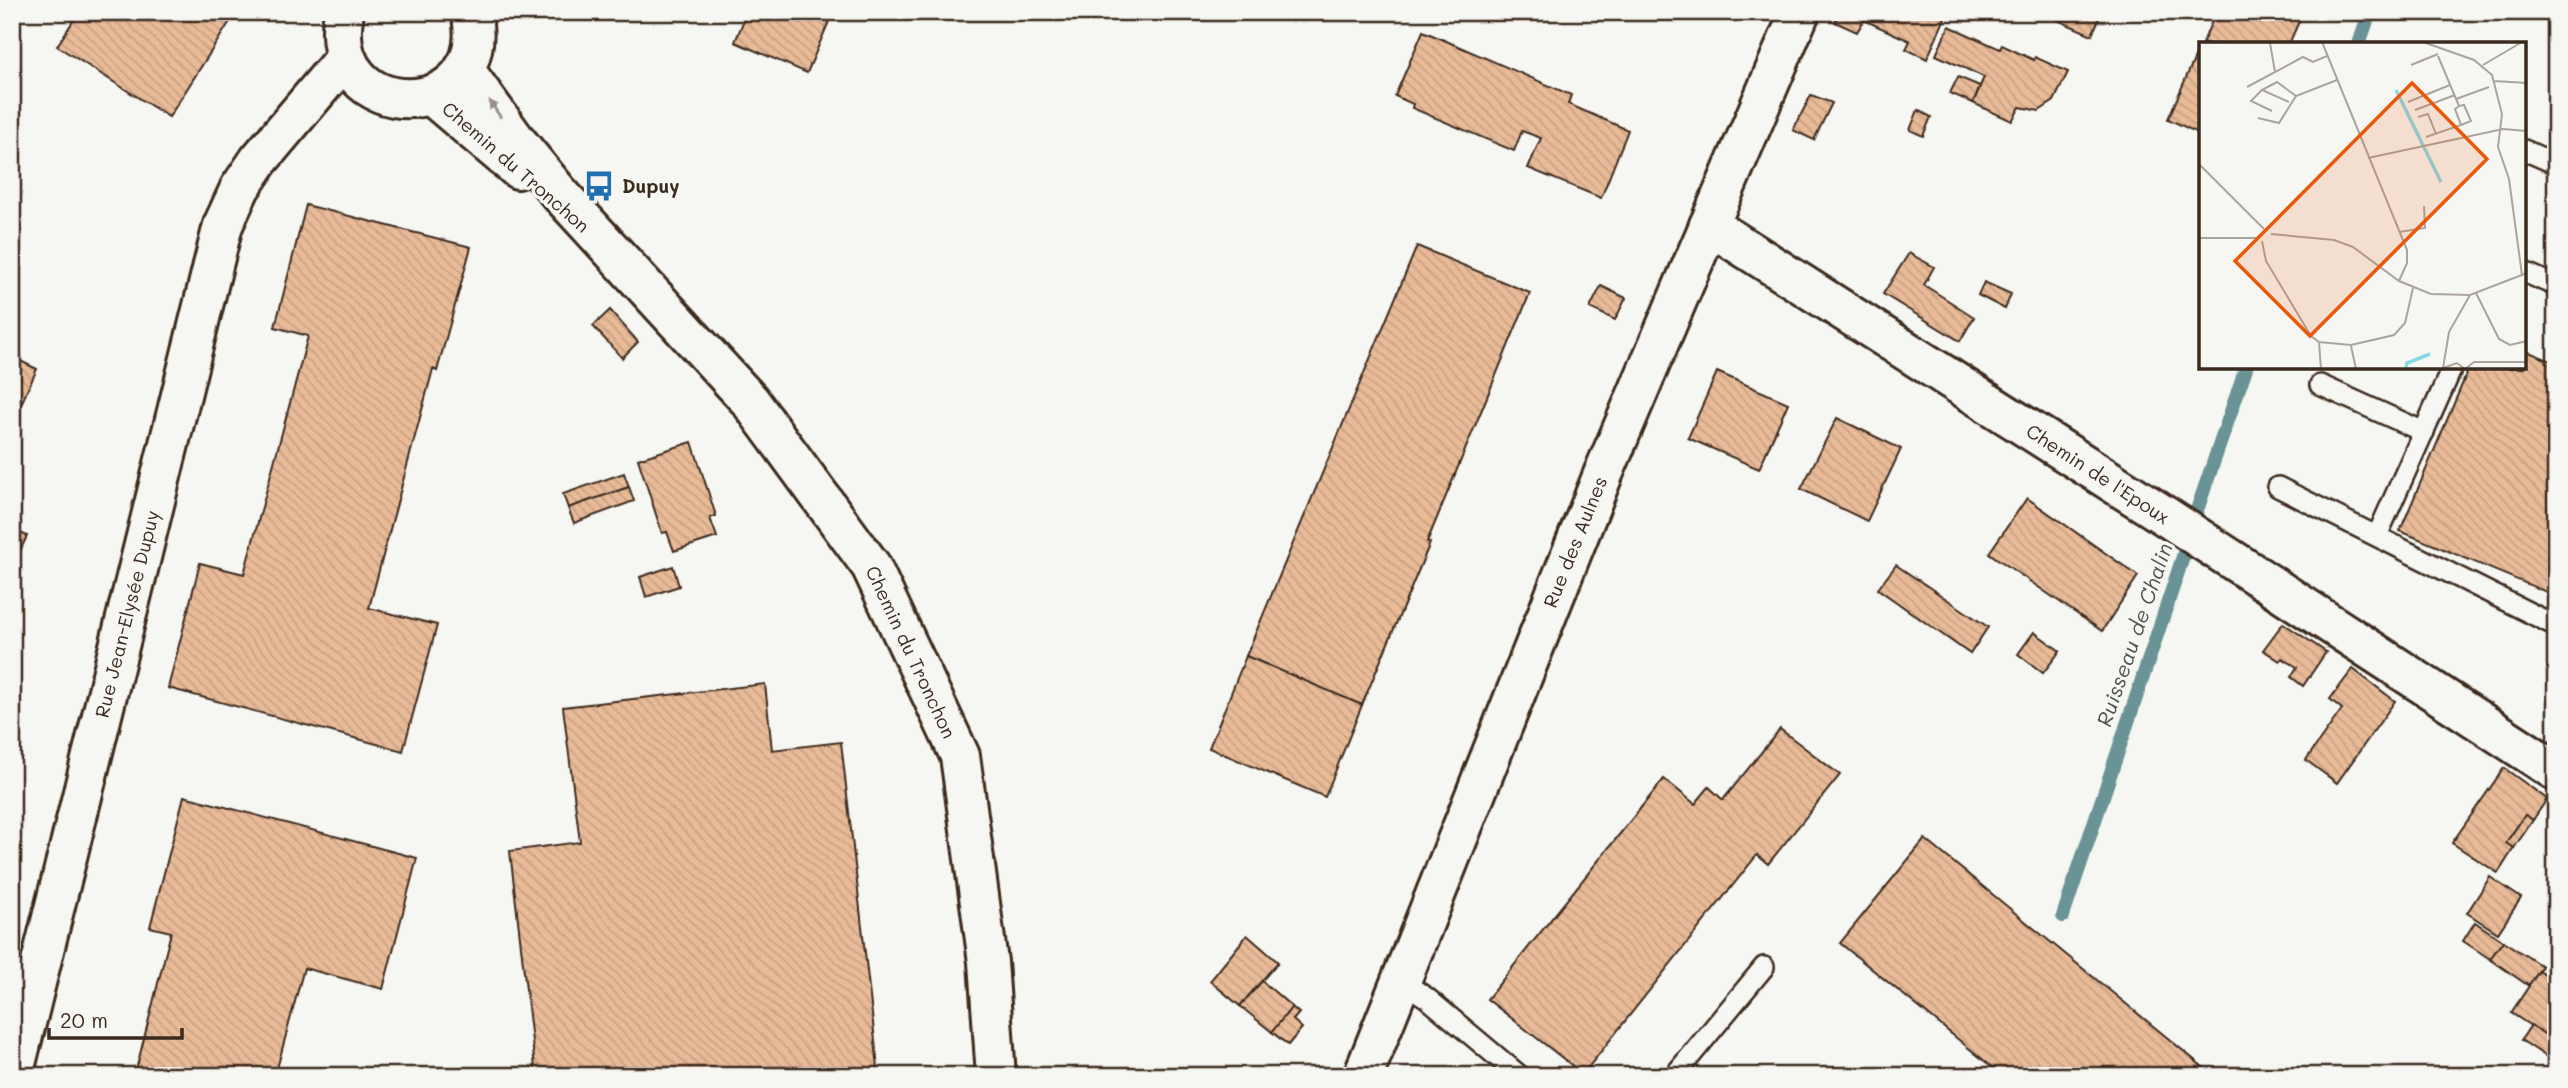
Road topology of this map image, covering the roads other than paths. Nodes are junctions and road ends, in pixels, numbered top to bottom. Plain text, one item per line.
1 (344, 12) edge
2 (471, 12) edge
3 (1800, 12) edge
4 (464, 69) junction
5 (357, 72) junction
6 (432, 96) junction
7 (2526, 151) edge
8 (2556, 164) edge
9 (1709, 225) junction
10 (599, 239) junction
11 (2526, 273) edge
12 (2556, 286) edge
13 (2452, 369) edge
14 (2320, 385) dead end
15 (2424, 432) junction
16 (2278, 487) dead end
17 (2377, 536) junction
18 (2556, 626) edge
19 (2556, 771) edge
20 (1765, 967) dead end
21 (1400, 980) junction
22 (13, 1076) edge
23 (996, 1076) edge
24 (1363, 1076) edge
25 (1520, 1076) edge
26 (1674, 1076) edge

1 - 5 street
2 - 4 street
3 - 9 street, Rue des Aulnes
4 - 6 street
10 -> 4 street, Chemin du Tronchon
5 - 6 street
5 - 22 street, Rue Jean-Elysée Dupuy
6 - 10 street, Chemin du Tronchon
7 - 8 lane
9 - 19 street, Chemin de l'Epoux
9 - 21 street, Rue des Aulnes
10 - 23 street, Chemin du Tronchon
11 - 12 lane
13 - 15 lane
14 - 15 lane
15 - 17 lane
16 - 17 lane
17 - 18 lane
20 - 26 lane
21 - 24 street, Rue des Aulnes
21 - 25 lane

